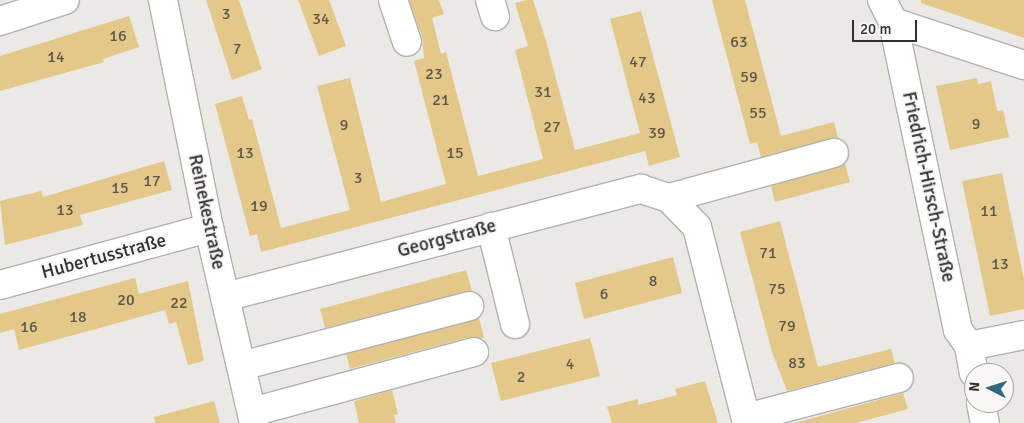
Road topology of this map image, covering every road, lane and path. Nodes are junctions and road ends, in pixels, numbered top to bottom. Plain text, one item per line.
1 (65, 0) edge
2 (163, 0) edge
3 (392, 0) edge
4 (887, 11) edge
5 (0, 21) edge
6 (407, 42) dead end
7 (1024, 65) edge
8 (834, 152) dead end
9 (669, 198) junction
10 (491, 227) junction
11 (209, 228) junction
12 (0, 285) edge
13 (225, 297) junction
14 (469, 306) dead end
15 (515, 324) dead end
16 (1024, 335) edge
17 (969, 346) junction
18 (474, 352) dead end
19 (972, 363) edge
20 (241, 366) junction
21 (899, 378) dead end
22 (253, 418) edge
23 (746, 420) edge

1 - 5 street
2 - 11 street, Reinekestraße
3 - 6 street
4 - 7 street
4 - 17 street, Friedrich-Hirsch-Straße
8 - 9 street
9 - 10 street, Georgstraße
9 - 23 street, Georgstraße
10 - 13 street, Georgstraße
10 - 15 street
11 - 12 street, Hubertusstraße
11 - 13 street, Reinekestraße
13 - 20 street, Reinekestraße
14 - 20 street
16 - 17 street
17 - 19 street, Friedrich-Hirsch-Straße
18 - 22 street
20 - 22 street, Reinekestraße
21 - 23 street

